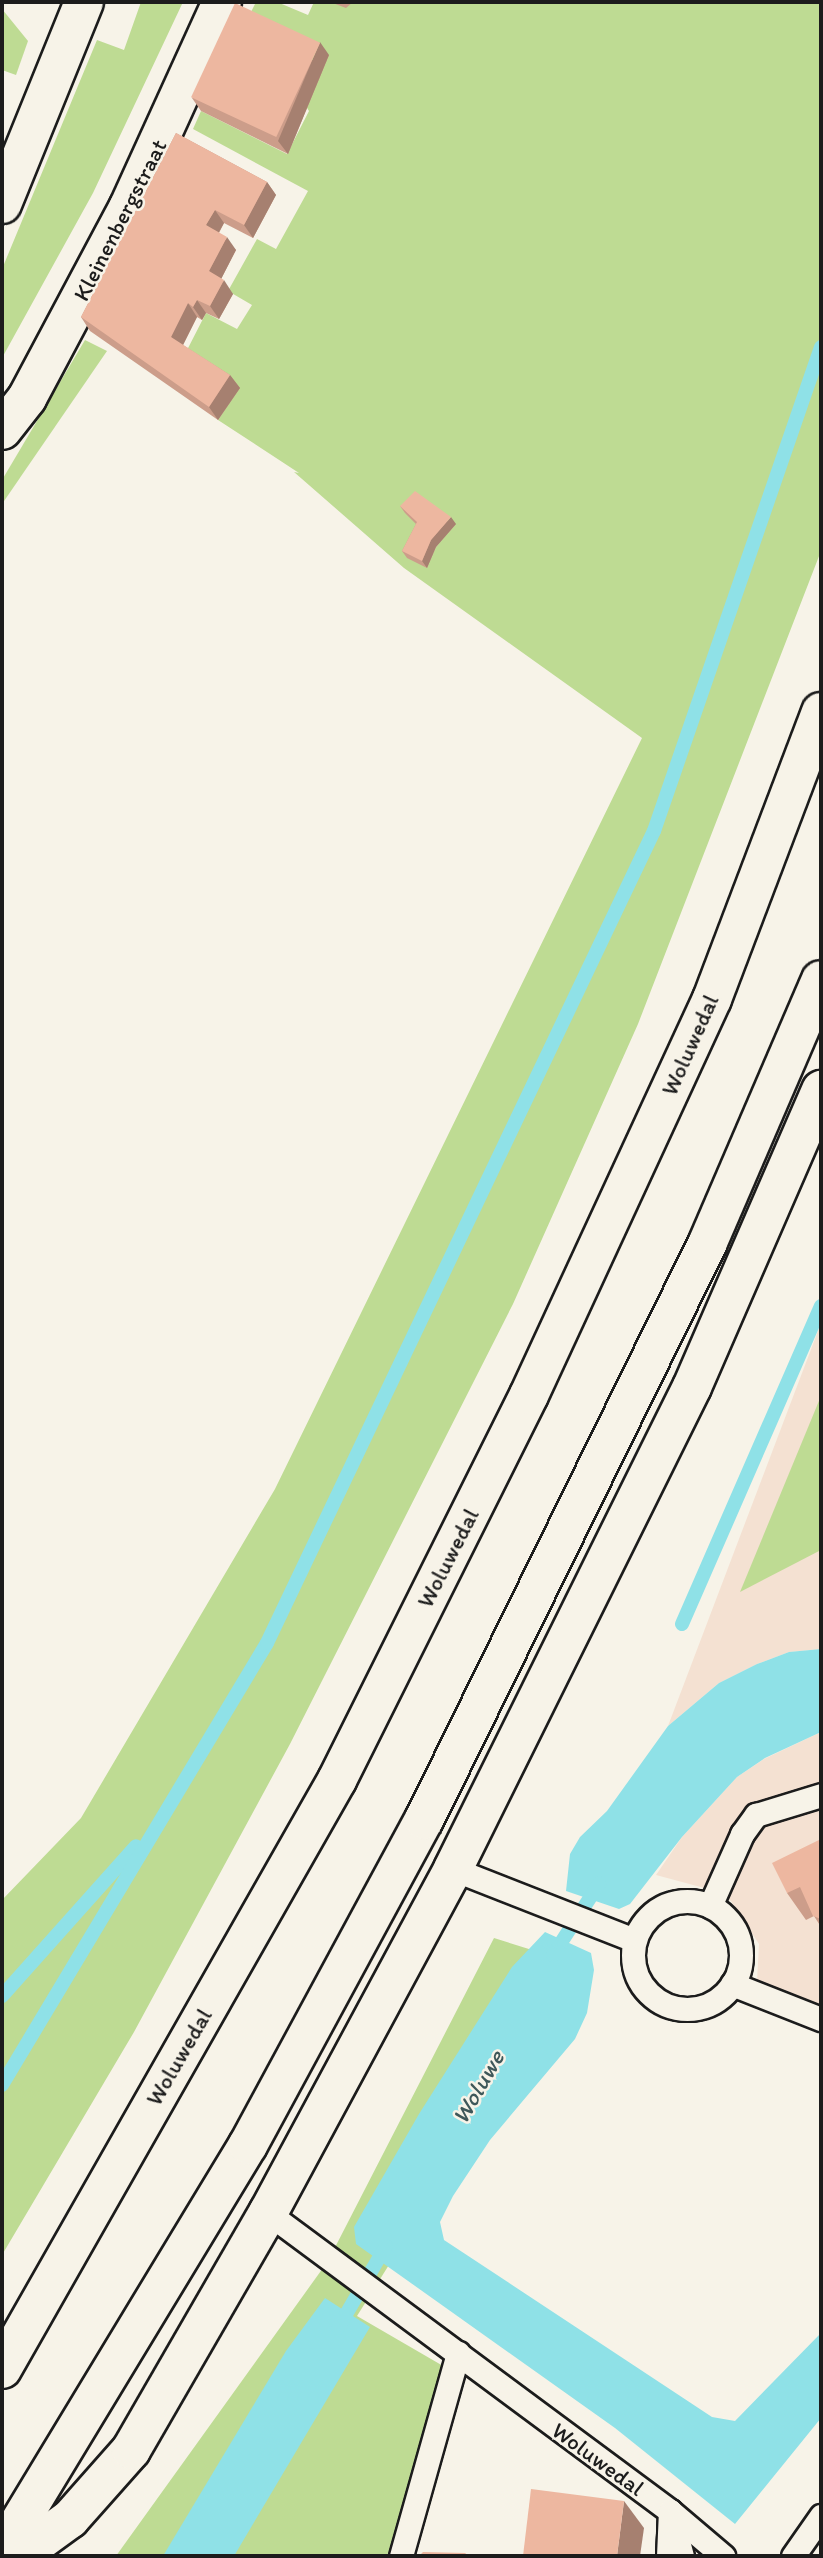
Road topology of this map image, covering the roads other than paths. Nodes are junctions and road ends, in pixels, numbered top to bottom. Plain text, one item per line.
1 (222, 2) edge
2 (76, 3) edge
3 (2, 204) edge
4 (2, 430) edge
5 (821, 712) edge
6 (821, 980) edge
7 (821, 1090) edge
8 (821, 1795) edge
9 (453, 1869) junction
10 (710, 1906) junction
11 (634, 1940) junction
12 (732, 1984) junction
13 (821, 2019) edge
14 (268, 2213) junction
15 (458, 2353) junction
16 (2, 2369) edge
17 (670, 2511) junction
18 (821, 2516) edge
19 (2, 2551) edge
20 (19, 2556) edge
21 (401, 2556) edge
22 (668, 2556) edge
23 (682, 2556) edge
24 (723, 2556) edge
25 (793, 2556) edge

1 - 4 main road, Kleinenbergstraat
2 - 3 main road
5 - 16 main road, Woluwedal
6 - 19 main road
7 - 9 main road
8 - 10 lane
9 - 11 lane
9 - 14 main road
10 - 11 lane
10 - 12 lane
11 - 12 lane
12 - 13 lane
14 - 15 lane, Woluwedal
14 - 20 main road
15 - 17 lane, Woluwedal
15 - 21 lane
17 - 22 lane
17 - 23 lane
17 - 24 lane, Woluwedal
18 - 25 lane

